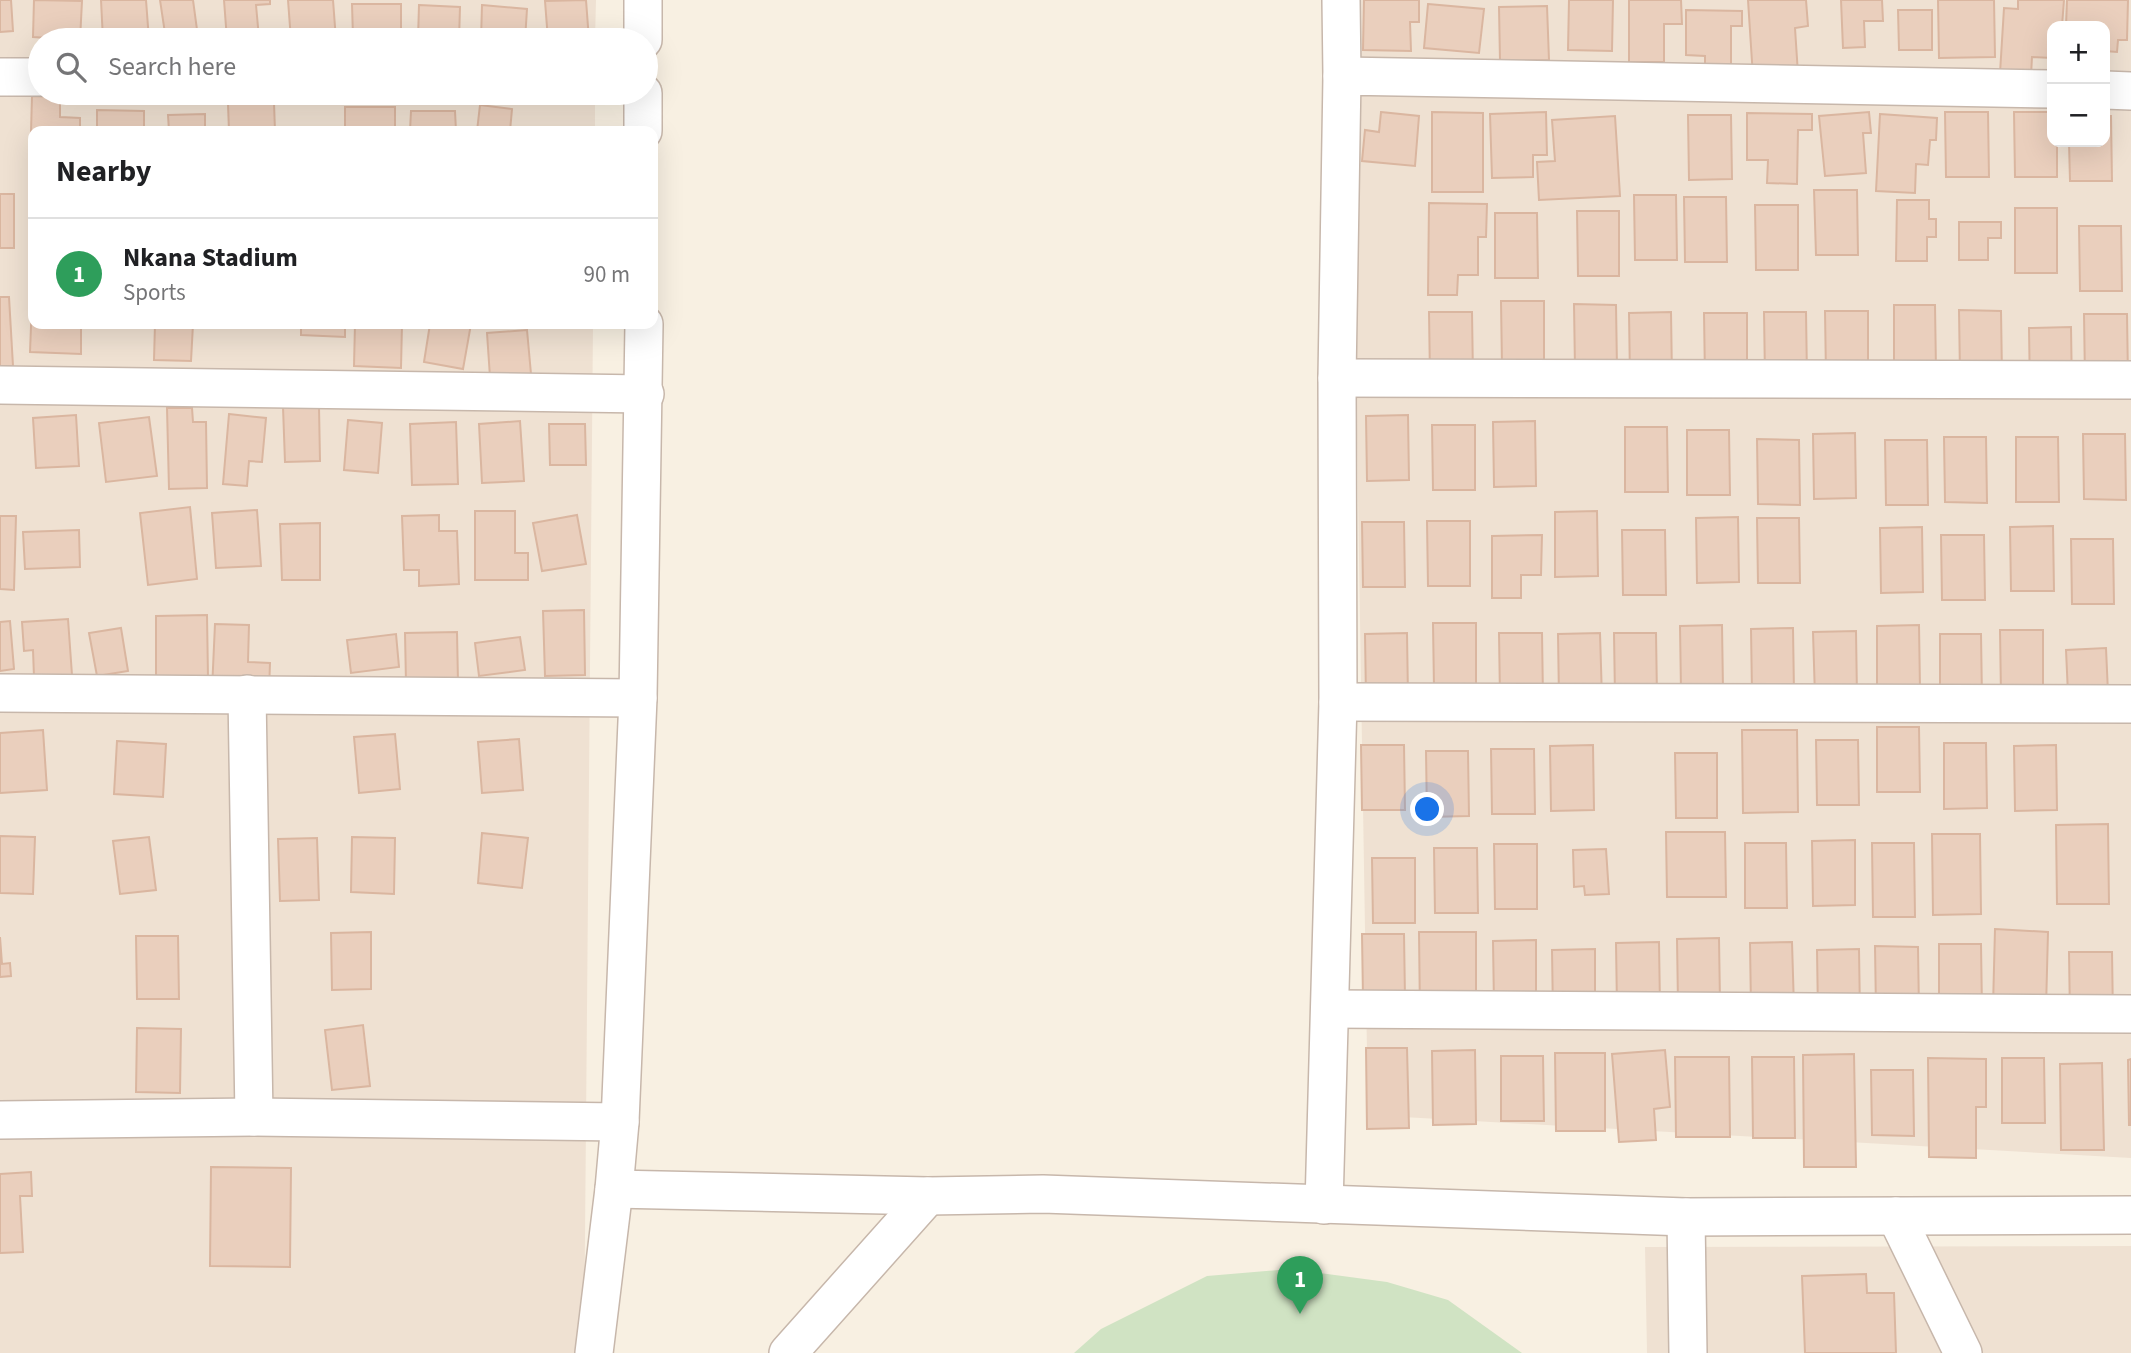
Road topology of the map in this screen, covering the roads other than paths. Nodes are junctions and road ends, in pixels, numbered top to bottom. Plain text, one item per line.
1 (643, 0) edge
2 (1342, 0) edge
3 (643, 28) edge
4 (1342, 76) junction
5 (0, 77) edge
6 (28, 77) edge
7 (2047, 89) edge
8 (2110, 90) edge
9 (2131, 91) edge
10 (643, 105) edge
11 (643, 126) edge
12 (644, 329) edge
13 (1337, 378) junction
14 (2131, 380) edge
15 (0, 385) edge
16 (645, 394) junction
17 (0, 693) edge
18 (247, 694) junction
19 (638, 698) junction
20 (1338, 702) junction
21 (2131, 704) edge
22 (1330, 1009) junction
23 (2131, 1014) edge
24 (254, 1117) junction
25 (0, 1120) edge
26 (620, 1122) junction
27 (614, 1189) junction
28 (928, 1196) junction
29 (1324, 1205) junction
30 (2131, 1215) edge
31 (1896, 1216) junction
32 (1686, 1217) junction
33 (594, 1353) edge
34 (788, 1353) edge
35 (1688, 1353) edge
36 (1963, 1353) edge

1 - 3 street
2 - 4 street
4 - 7 street
4 - 13 street
5 - 6 street
8 - 9 street
10 - 11 street
12 - 16 street
13 - 14 street
13 - 20 street
15 - 16 street
16 - 19 street
17 - 18 street
18 - 19 street
18 - 24 street
19 - 26 street
20 - 21 street
20 - 22 street
22 - 23 street
22 - 29 street
24 - 25 street
24 - 26 street
26 - 27 street
27 - 28 street
27 - 33 street
28 - 29 street
28 - 34 street
29 - 32 street
30 - 31 street
31 - 32 street
31 - 36 street
32 - 35 street

